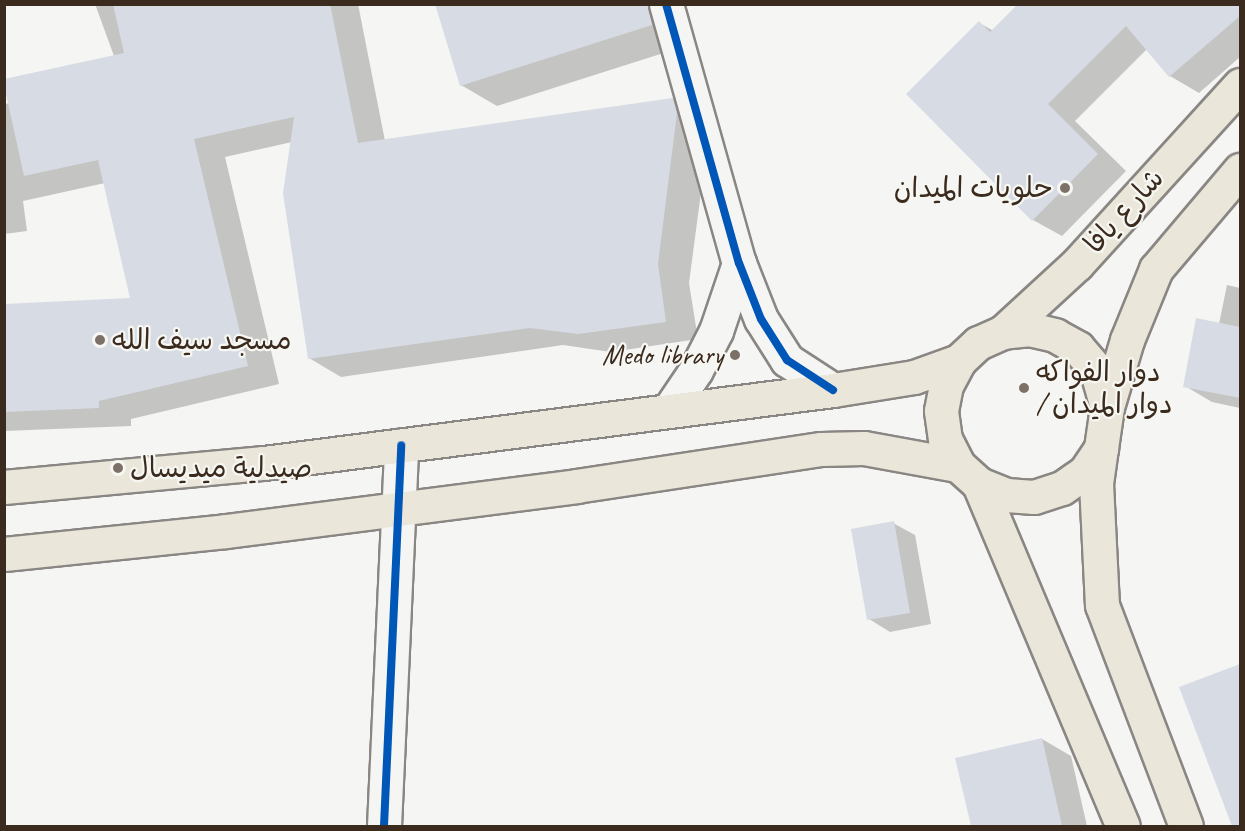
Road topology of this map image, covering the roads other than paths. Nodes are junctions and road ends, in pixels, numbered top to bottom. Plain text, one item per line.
1 (675, 9) edge
2 (1240, 85) edge
3 (1234, 183) edge
4 (739, 263) junction
5 (1003, 332) junction
6 (959, 361) junction
7 (833, 390) junction
8 (1107, 407) junction
9 (669, 410) junction
10 (401, 445) junction
11 (1101, 448) junction
12 (969, 474) junction
13 (4, 487) edge
14 (400, 508) junction
15 (4, 554) edge
16 (384, 826) edge
17 (1123, 826) edge
18 (1186, 826) edge

1 - 4 street
2 - 5 main road, شارع يافا
3 - 8 main road, شارع يافا
4 - 7 street
4 - 9 street
5 - 6 main road
5 - 8 main road
6 - 7 main road
6 - 12 main road
7 - 9 main road
8 - 11 main road
9 - 10 main road
10 - 13 main road
10 - 14 street
11 - 12 main road
11 - 18 main road
12 - 14 main road
12 - 17 main road
14 - 15 main road
14 - 16 street

